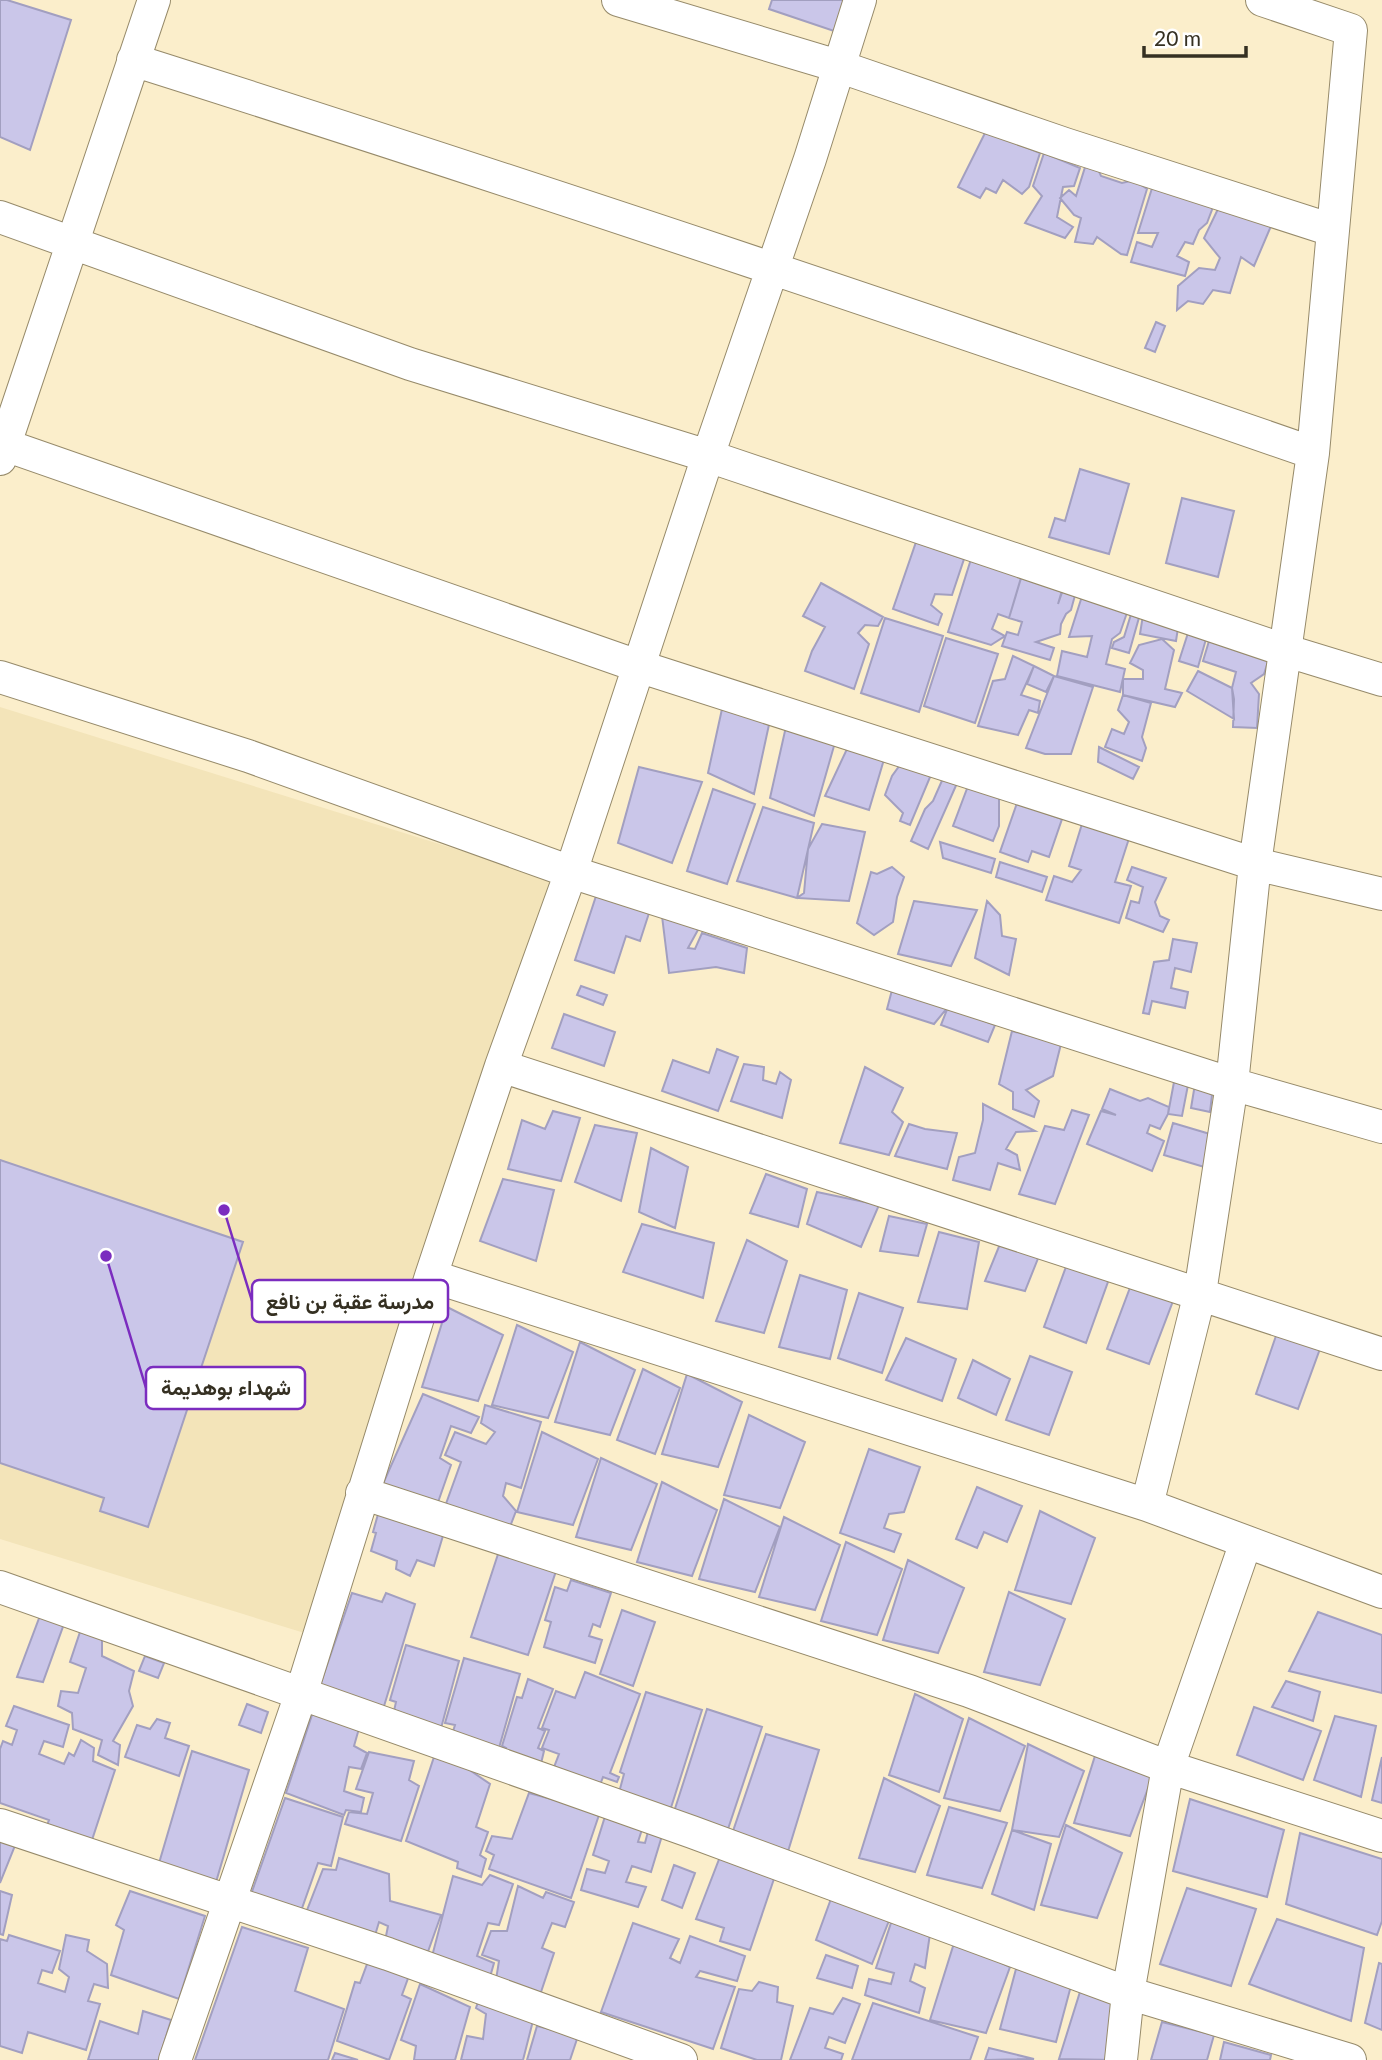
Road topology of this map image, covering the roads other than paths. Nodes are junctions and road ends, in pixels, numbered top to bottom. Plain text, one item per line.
1 (154, 0) edge
2 (618, 0) edge
3 (860, 0) edge
4 (1262, 0) edge
5 (133, 60) junction
6 (838, 66) junction
7 (0, 217) edge
8 (1332, 230) junction
9 (71, 241) junction
10 (773, 268) junction
11 (2, 452) edge
12 (1313, 453) junction
13 (708, 456) junction
14 (1284, 650) junction
15 (638, 667) junction
16 (0, 677) edge
17 (1382, 680) edge
18 (1255, 864) junction
19 (571, 872) junction
20 (1382, 894) edge
21 (501, 1066) junction
22 (1232, 1084) junction
23 (1382, 1127) edge
24 (431, 1276) junction
25 (1200, 1293) junction
26 (1382, 1354) edge
27 (362, 1493) junction
28 (1147, 1505) junction
29 (1246, 1542) junction
30 (0, 1587) edge
31 (1382, 1592) edge
32 (302, 1694) junction
33 (1168, 1767) junction
34 (0, 1825) edge
35 (1382, 1836) edge
36 (230, 1901) junction
37 (1128, 1993) junction
38 (175, 2060) edge
39 (681, 2060) edge
40 (1121, 2060) edge
41 (1350, 2060) edge

1 - 5 street
2 - 6 street
3 - 6 street
4 - 8 street
5 - 9 street
5 - 10 street
6 - 8 street
6 - 10 street
7 - 9 street
8 - 12 street
9 - 11 street
9 - 13 street
10 - 12 street
10 - 13 street
11 - 15 street
12 - 14 street
13 - 14 street
13 - 15 street
14 - 17 street
14 - 18 street
15 - 18 street
15 - 19 street
16 - 19 street
18 - 20 street
18 - 22 street
19 - 21 street
19 - 22 street
21 - 24 street
21 - 25 street
22 - 23 street
22 - 25 street
24 - 27 street
24 - 28 street
25 - 26 street
25 - 28 street
27 - 32 street
27 - 33 street
28 - 29 street
29 - 31 street
29 - 33 street
30 - 32 street
32 - 36 street
32 - 37 street
33 - 35 street
33 - 37 street
34 - 36 street
36 - 38 street
36 - 39 street
37 - 40 street
37 - 41 street

